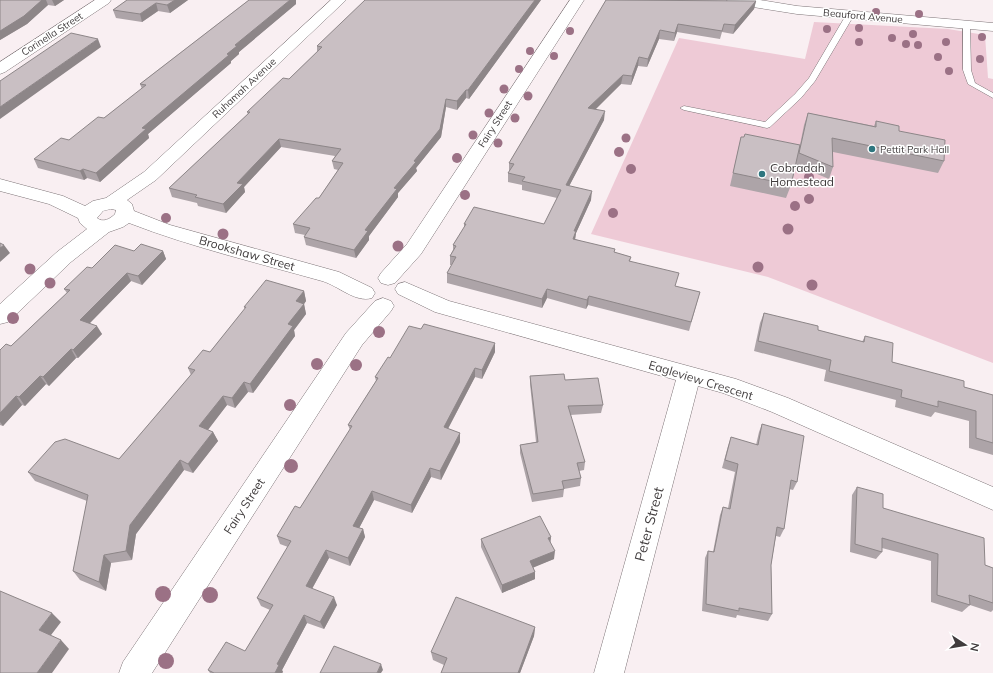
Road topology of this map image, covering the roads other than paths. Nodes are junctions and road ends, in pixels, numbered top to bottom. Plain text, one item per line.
1 (104, 0) edge
2 (339, 0) edge
3 (577, 0) edge
4 (734, 0) edge
5 (798, 5) edge
6 (850, 15) junction
7 (966, 25) junction
8 (993, 27) edge
9 (0, 69) edge
10 (993, 96) edge
11 (684, 108) dead end
12 (0, 185) edge
13 (108, 215) junction
14 (385, 292) junction
15 (0, 316) edge
16 (689, 376) junction
17 (993, 499) edge
18 (134, 673) edge
19 (609, 673) edge

1 - 9 street, Corinella Street
2 - 13 street, Ruhamah Avenue
3 - 14 street, Fairy Street
4 - 5 street, Beauford Avenue
5 - 6 street, Beauford Avenue
6 - 7 street, Beauford Avenue
6 - 11 lane
7 - 8 street, Beauford Avenue
7 - 10 lane
12 - 13 street, Brookshaw Street
13 - 14 street, Brookshaw Street
13 - 15 street, Ruhamah Avenue
14 - 16 street, Eagleview Crescent
14 - 18 street, Fairy Street
16 - 17 street, Eagleview Crescent
16 - 19 street, Peter Street

